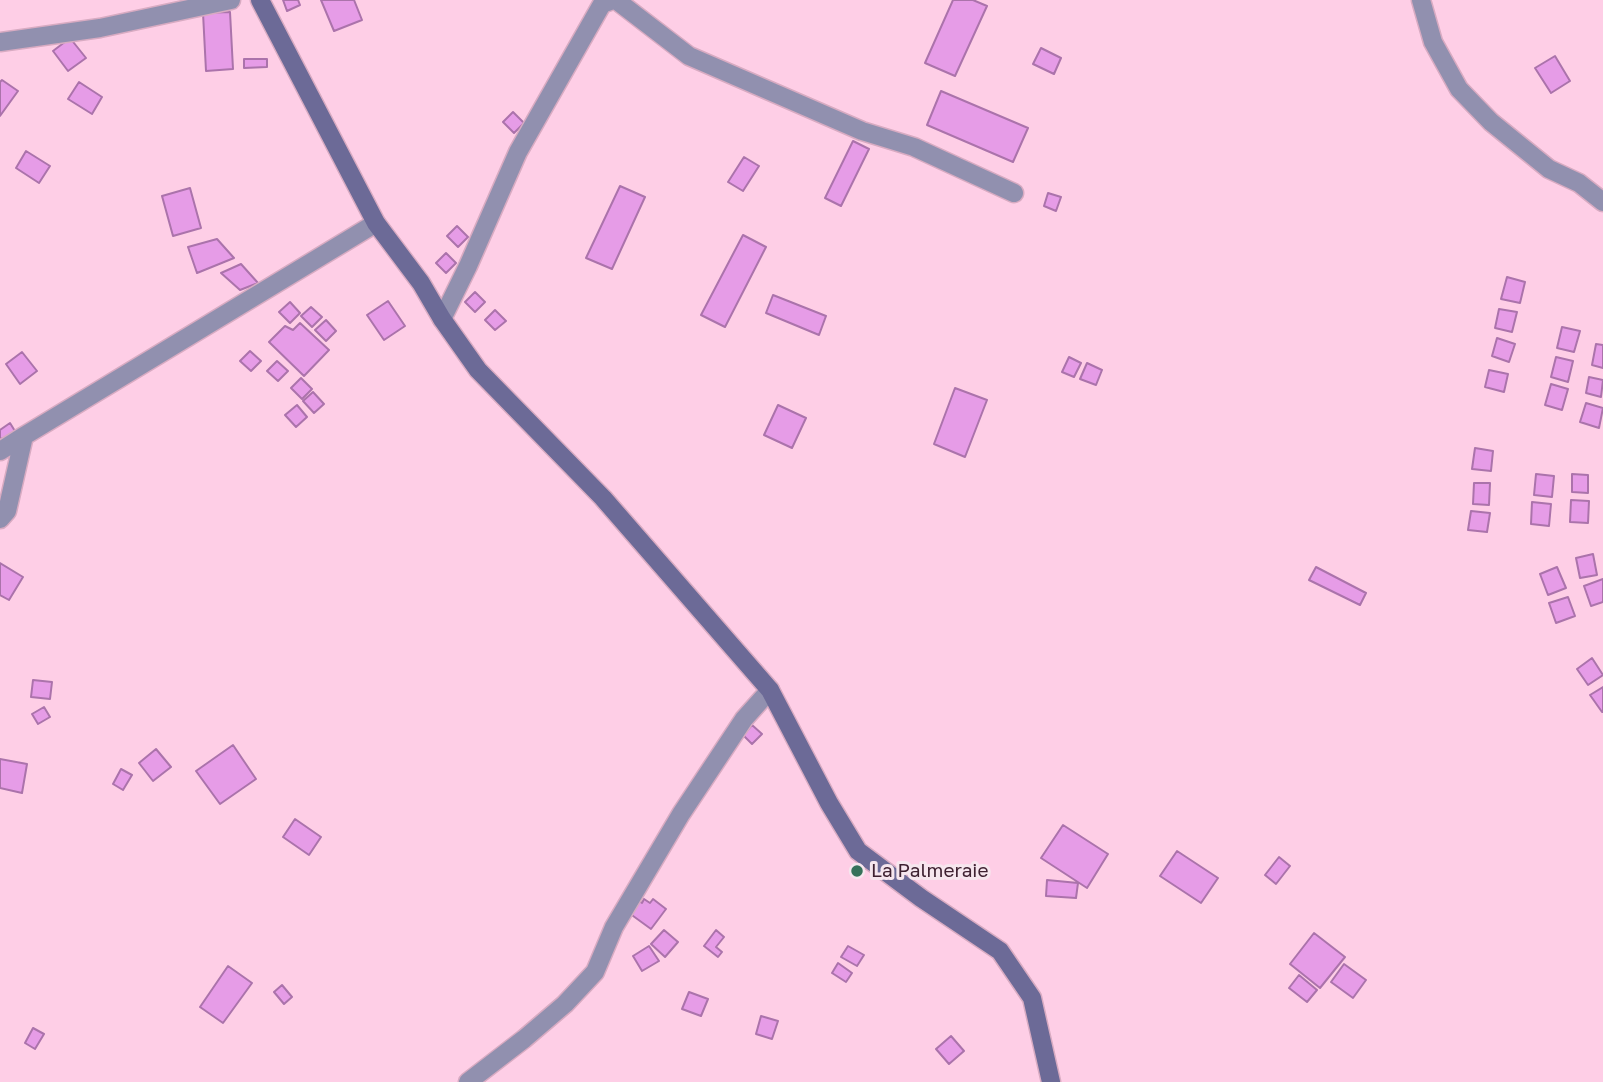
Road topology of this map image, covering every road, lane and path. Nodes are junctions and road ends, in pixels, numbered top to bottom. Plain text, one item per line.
1 (231, 0) edge
2 (260, 0) edge
3 (1422, 0) edge
4 (608, 1) edge
5 (0, 43) edge
6 (1014, 193) dead end
7 (1603, 202) edge
8 (376, 223) junction
9 (442, 319) junction
10 (24, 436) junction
11 (0, 451) edge
12 (0, 519) edge
13 (770, 690) junction
14 (468, 1082) edge
15 (1051, 1082) edge

1 - 5 street
2 - 8 street
3 - 7 street
4 - 6 street
4 - 9 street
8 - 9 street
8 - 10 street
9 - 13 street
10 - 11 street
10 - 12 street
13 - 14 street
13 - 15 street

